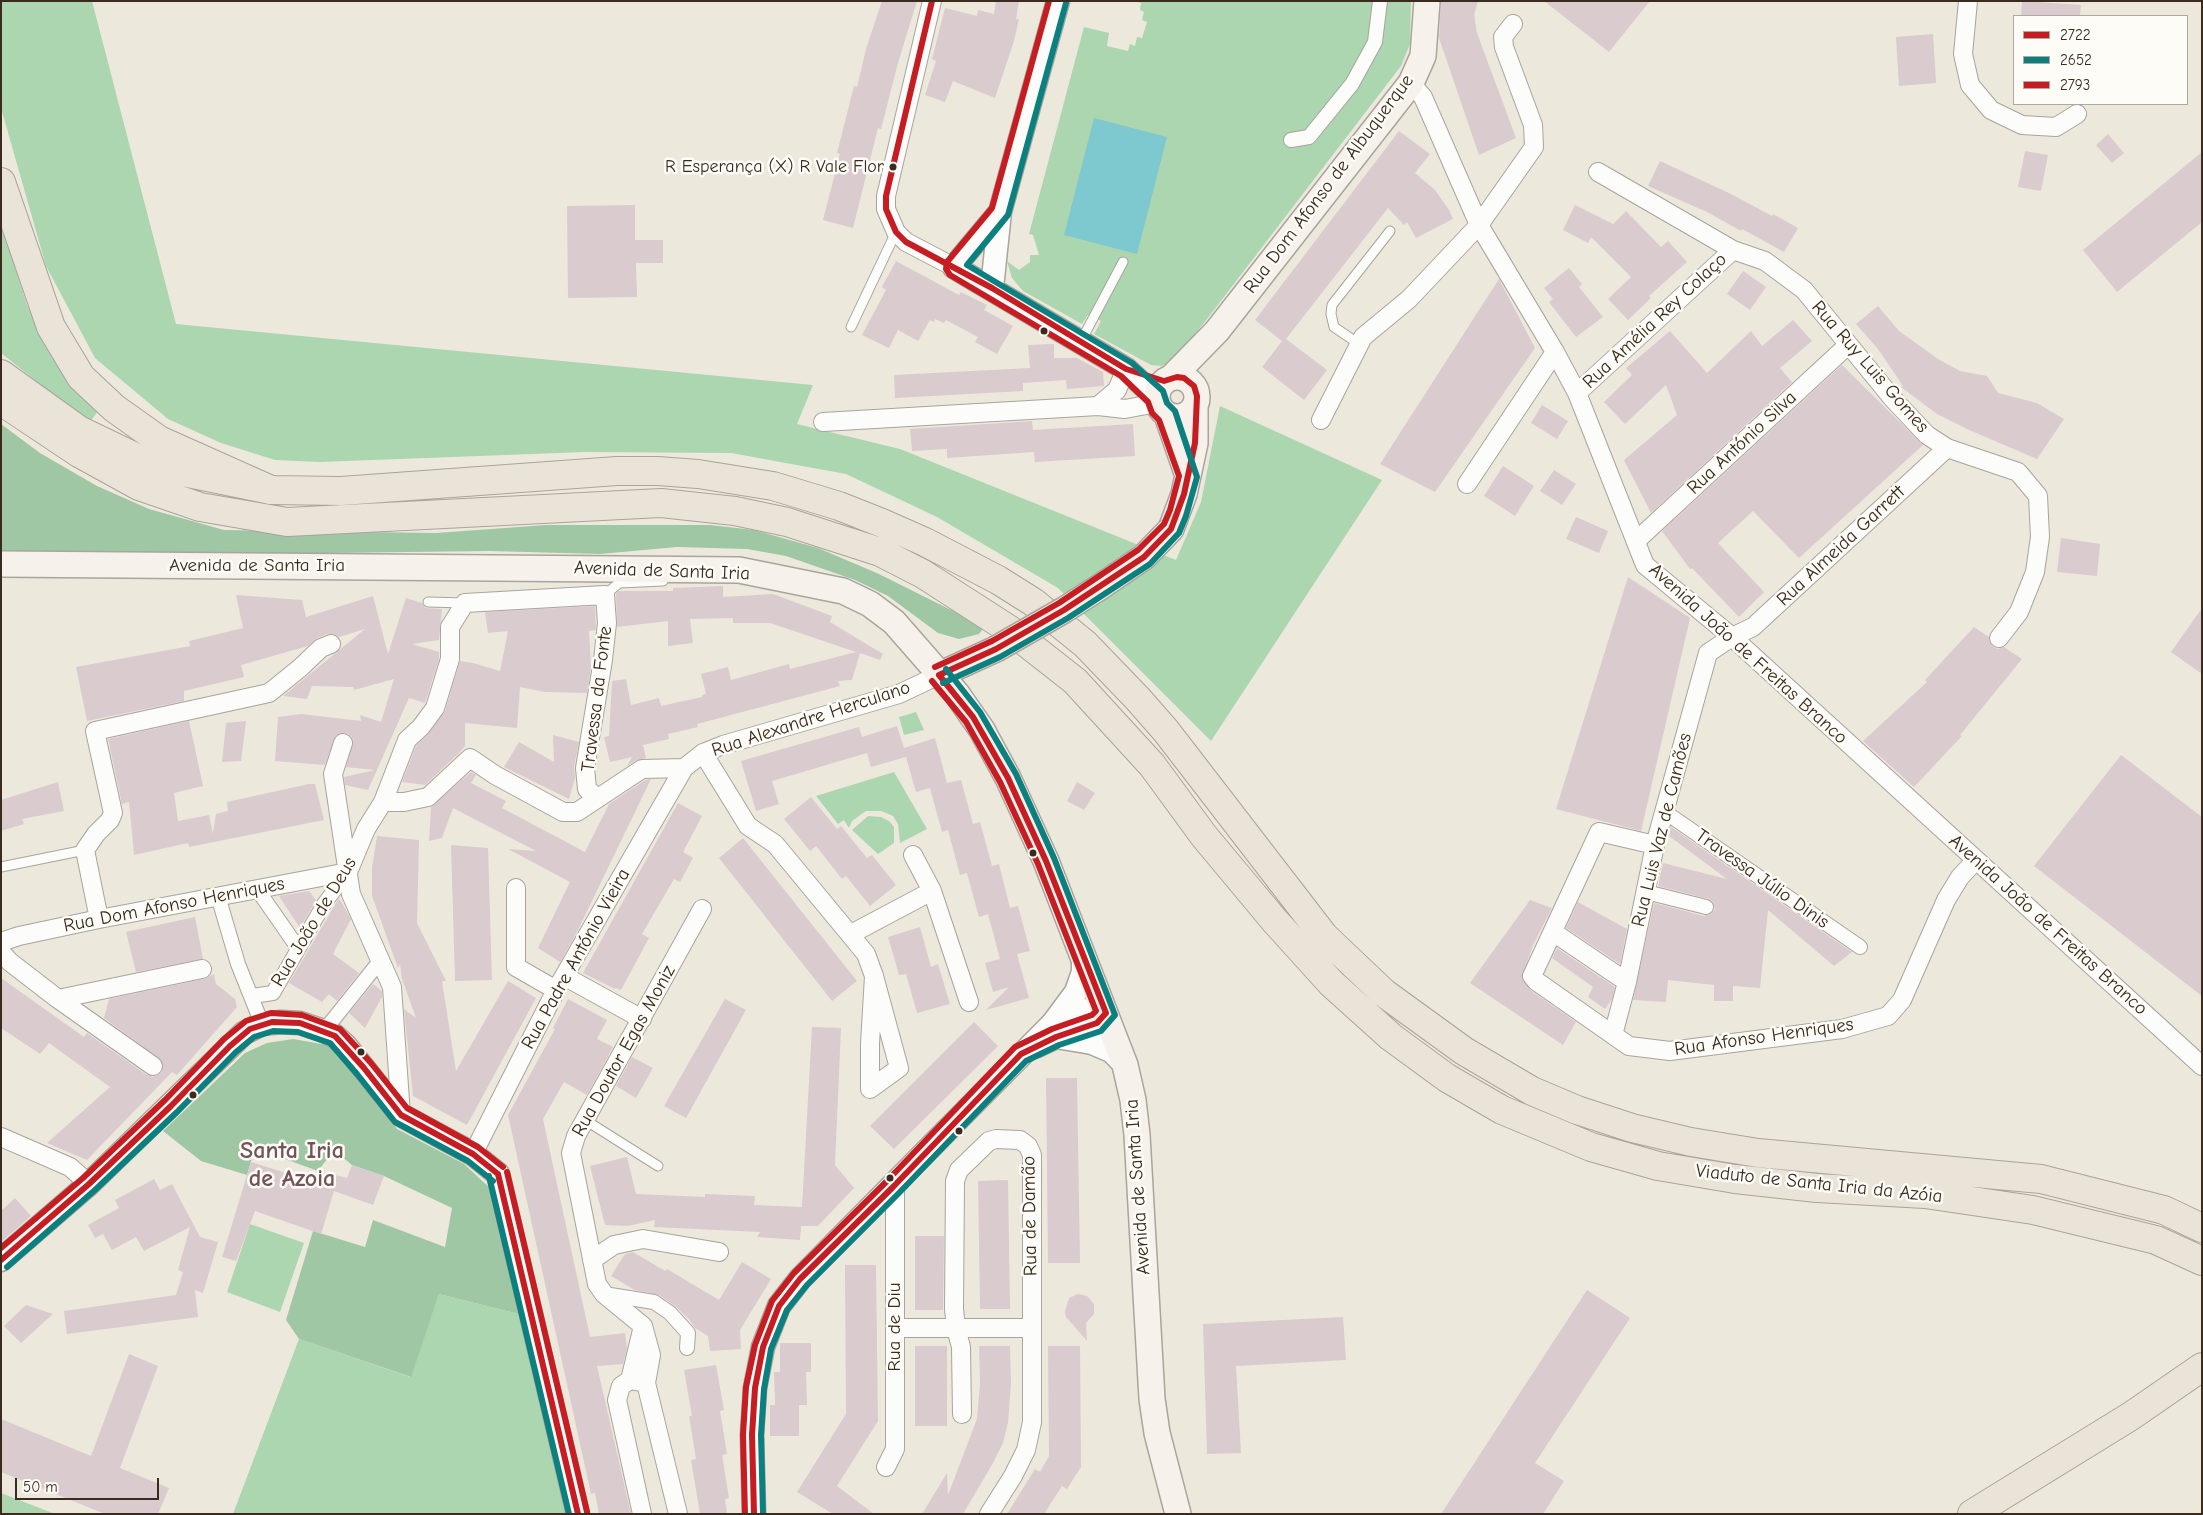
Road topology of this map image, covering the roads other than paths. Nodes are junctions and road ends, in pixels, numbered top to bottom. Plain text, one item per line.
1 (932, 1) edge
2 (1058, 1) edge
3 (1380, 1) edge
4 (1427, 1) edge
5 (1968, 1) edge
6 (1513, 24) dead end
7 (1410, 83) junction
8 (2077, 114) dead end
9 (1291, 140) dead end
10 (1598, 172) dead end
11 (1, 182) edge
12 (1000, 212) junction
13 (1479, 225) junction
14 (896, 232) junction
15 (1390, 232) dead end
16 (1733, 250) junction
17 (1123, 262) dead end
18 (954, 267) junction
19 (992, 288) junction
20 (851, 327) dead end
21 (1217, 331) junction
22 (1081, 342) junction
23 (1359, 344) junction
24 (1848, 345) junction
25 (1555, 352) junction
26 (1126, 369) junction
27 (1, 374) edge
28 (1577, 393) junction
29 (1163, 395) junction
30 (1196, 399) junction
31 (1, 401) edge
32 (1098, 406) junction
33 (1320, 420) dead end
34 (823, 422) dead end
35 (1947, 448) junction
36 (1188, 476) junction
37 (1467, 484) dead end
38 (271, 490) junction
39 (1636, 541) junction
40 (1, 564) edge
41 (679, 568) junction
42 (605, 595) junction
43 (428, 602) dead end
44 (460, 610) junction
45 (1732, 638) junction
46 (1999, 638) dead end
47 (331, 644) dead end
48 (939, 675) junction
49 (343, 743) dead end
50 (703, 753) junction
51 (684, 768) junction
52 (597, 798) junction
53 (383, 802) junction
54 (1665, 812) junction
55 (1655, 845) junction
56 (85, 850) junction
57 (913, 855) dead end
58 (1976, 860) junction
59 (1, 867) edge
60 (348, 872) junction
61 (516, 888) dead end
62 (257, 889) junction
63 (932, 891) junction
64 (1646, 892) junction
65 (218, 896) junction
66 (1706, 907) dead end
67 (702, 909) dead end
68 (99, 918) junction
69 (1553, 932) junction
70 (851, 934) junction
71 (1, 942) edge
72 (1860, 947) dead end
73 (298, 948) junction
74 (1, 952) edge
75 (1083, 955) junction
76 (380, 961) junction
77 (202, 969) dead end
78 (874, 976) junction
79 (1627, 982) junction
80 (560, 983) junction
81 (252, 996) junction
82 (58, 999) junction
83 (969, 1002) dead end
84 (1106, 1013) junction
85 (642, 1019) junction
86 (262, 1024) junction
87 (1054, 1030) junction
88 (324, 1031) junction
89 (1613, 1035) junction
90 (1125, 1065) junction
91 (153, 1066) dead end
92 (2202, 1066) edge
93 (401, 1115) junction
94 (585, 1120) junction
95 (1, 1138) edge
96 (473, 1154) junction
97 (658, 1166) dead end
98 (89, 1184) junction
99 (895, 1185) junction
100 (2202, 1228) edge
101 (719, 1252) dead end
102 (1, 1260) edge
103 (592, 1260) junction
104 (2202, 1261) edge
105 (604, 1294) junction
106 (895, 1328) junction
107 (956, 1328) junction
108 (1031, 1328) junction
109 (686, 1348) dead end
110 (2202, 1367) edge
111 (638, 1381) junction
112 (962, 1414) dead end
113 (886, 1467) dead end
114 (578, 1514) edge
115 (642, 1514) edge
116 (678, 1514) edge
117 (754, 1514) edge
118 (989, 1514) edge
119 (1178, 1514) edge
120 (1972, 1514) edge

1 - 14 street
2 - 12 street
3 - 9 street
4 - 7 main road, Rua Dom Afonso de Albuquerque
5 - 8 street
6 - 13 street
7 - 13 street, Avenida João de Freitas Branco
7 - 21 main road, Rua Dom Afonso de Albuquerque
10 - 16 street, Rua Ruy Luis Gomes
11 - 38 main road
12 - 18 street
12 - 19 street
13 - 23 street
13 - 25 street, Avenida João de Freitas Branco
14 - 18 street
14 - 20 lane
15 - 23 lane
16 - 24 street, Rua Ruy Luis Gomes
16 - 28 street, Rua Amélia Rey Colaço
17 - 22 lane
18 - 19 street
19 - 22 street
21 - 29 main road, Rua Dom Afonso de Albuquerque
21 - 30 main road, Rua Dom Afonso de Albuquerque
22 - 26 street
23 - 33 street
24 - 35 street, Rua Ruy Luis Gomes
24 - 39 street, Rua António Silva
25 - 28 street, Avenida João de Freitas Branco
25 - 37 street
26 - 29 street
26 - 32 street
27 - 38 main road
28 - 39 street, Avenida João de Freitas Branco
29 - 30 main road
29 - 30 main road
29 - 32 street
29 - 36 main road
30 - 36 main road, Rua Alexandre Herculano
31 - 104 main road, Viaduto de Santa Iria da Azóia
32 - 34 street
35 - 45 street, Rua Almeida Garrett
35 - 46 street, Rua Ruy Luis Gomes
36 - 48 main road, Rua Alexandre Herculano, bridge
38 - 100 main road, Viaduto de Santa Iria da Azóia
39 - 45 street, Avenida João de Freitas Branco
40 - 41 main road, Avenida de Santa Iria
41 - 42 lane
41 - 48 main road, Avenida de Santa Iria
42 - 44 street
42 - 52 street, Travessa da Fonte
43 - 44 lane
44 - 53 street, Rua João de Deus
45 - 54 street, Rua Luis Vaz de Camões
45 - 58 street, Avenida João de Freitas Branco
47 - 56 street
48 - 50 street, Rua Alexandre Herculano
48 - 75 main road, Avenida de Santa Iria
49 - 60 street
50 - 51 street, Rua Alexandre Herculano
50 - 70 street
51 - 52 street
51 - 80 street, Rua Padre António Vieira
52 - 53 street
53 - 60 street, Rua João de Deus
54 - 55 street, Rua Luis Vaz de Camões
54 - 72 street, Travessa Júlio Dinis
55 - 64 street, Rua Luis Vaz de Camões
55 - 69 street
56 - 59 lane
56 - 68 street
57 - 63 street
58 - 89 street, Rua Afonso Henriques
58 - 92 street, Avenida João de Freitas Branco
60 - 62 street, Rua Dom Afonso Henriques
60 - 73 street, Rua João de Deus
60 - 76 street
61 - 80 street
62 - 65 street, Rua Dom Afonso Henriques
62 - 73 street
63 - 70 street
63 - 83 street
64 - 66 street
64 - 79 street, Rua Luis Vaz de Camões
65 - 68 street, Rua Dom Afonso Henriques
65 - 81 street
67 - 85 street, Rua Doutor Egas Moniz
68 - 71 street, Rua Dom Afonso Henriques
69 - 79 street
69 - 89 street, Rua Afonso Henriques
70 - 78 street
73 - 81 street, Rua João de Deus
74 - 82 street
75 - 84 main road, Avenida de Santa Iria
75 - 87 street
76 - 88 street
76 - 93 street
77 - 82 street
78 - 78 street
79 - 89 street, Rua Luis Vaz de Camões
80 - 85 street
80 - 96 street, Rua Padre António Vieira
81 - 86 street
82 - 91 street
84 - 87 street
84 - 90 main road, Avenida de Santa Iria
85 - 94 street, Rua Doutor Egas Moniz
86 - 88 street
86 - 98 street
87 - 90 street
87 - 99 street
88 - 93 street
90 - 119 main road, Avenida de Santa Iria
93 - 96 street
94 - 97 lane
94 - 103 street, Rua Doutor Egas Moniz
95 - 98 street
96 - 114 street
98 - 102 street
99 - 106 street, Rua de Diu
99 - 117 street
101 - 103 street
103 - 105 street, Rua Doutor Egas Moniz
105 - 109 street
105 - 111 street, Rua Doutor Egas Moniz
106 - 107 street
106 - 113 street, Rua de Diu
107 - 108 street
107 - 108 street, Rua de Damão
107 - 112 street, Rua de Damão
108 - 118 street, Rua de Damão
110 - 120 main road
111 - 115 street, Rua Doutor Egas Moniz
111 - 116 street, Rua Doutor Egas Moniz

